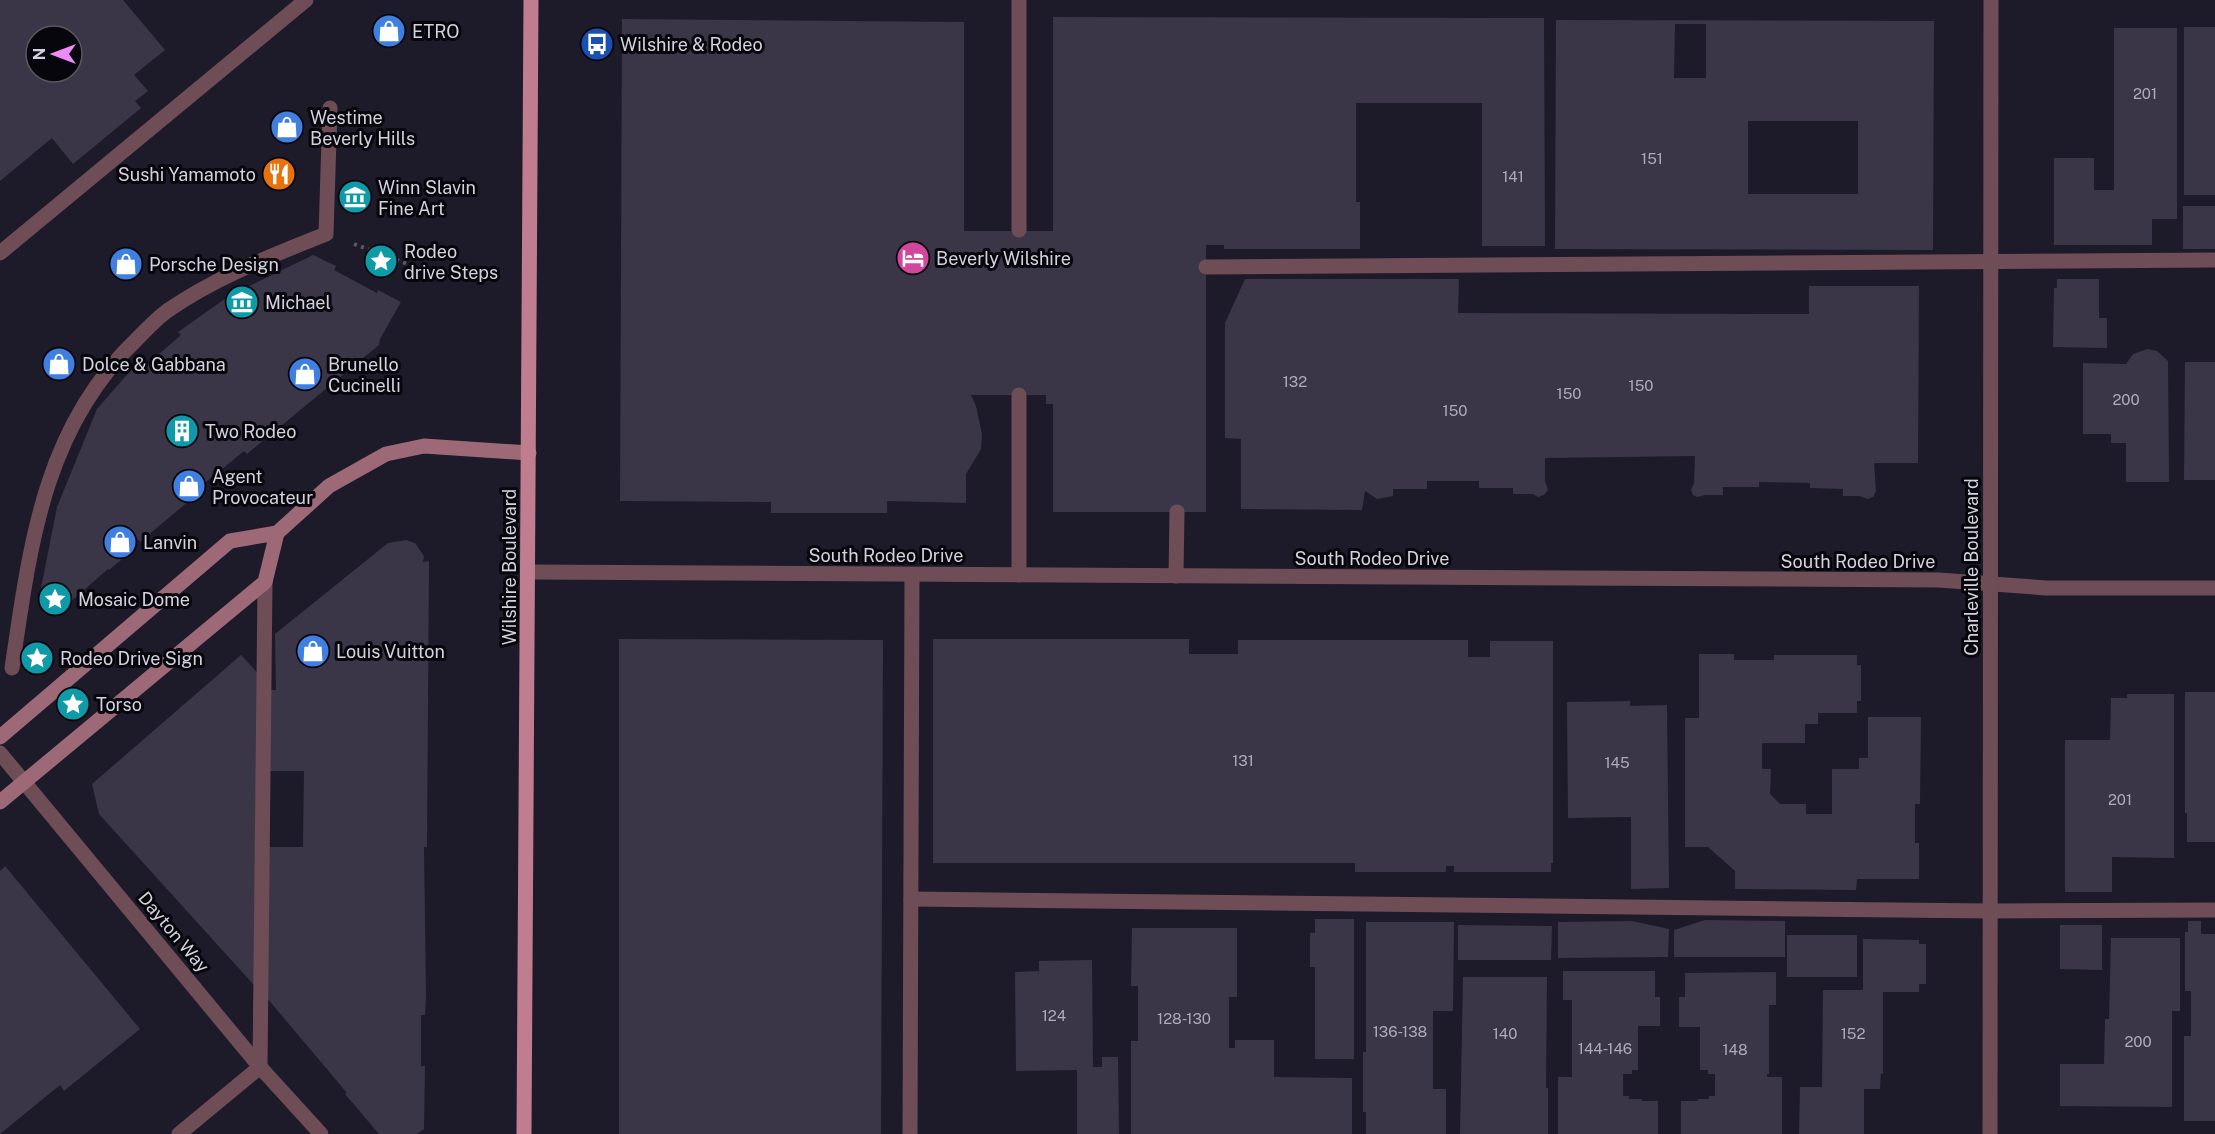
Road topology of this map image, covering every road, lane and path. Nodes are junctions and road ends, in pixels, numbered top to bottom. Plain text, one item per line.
1 (306, 0) edge
2 (531, 0) edge
3 (1019, 0) edge
4 (1991, 0) edge
5 (330, 108) dead end
6 (1019, 230) dead end
7 (326, 234) junction
8 (0, 253) edge
9 (1990, 261) junction
10 (2215, 261) edge
11 (1206, 267) dead end
12 (437, 275) dead end
13 (1019, 395) dead end
14 (529, 453) junction
15 (1177, 512) dead end
16 (276, 533) junction
17 (529, 572) junction
18 (912, 575) junction
19 (1019, 575) junction
20 (1176, 576) junction
21 (265, 582) junction
22 (1990, 584) junction
23 (2215, 588) edge
24 (12, 668) dead end
25 (0, 737) edge
26 (0, 753) edge
27 (24, 782) junction
28 (0, 802) edge
29 (911, 899) junction
30 (2215, 910) edge
31 (1990, 911) junction
32 (260, 1067) junction
33 (179, 1134) edge
34 (321, 1134) edge
35 (524, 1134) edge
36 (910, 1134) edge
37 (1990, 1134) edge

1 - 8 street
2 - 14 main road, Wilshire Boulevard
3 - 6 street
4 - 9 street, Charleville Boulevard
5 - 7 street
7 - 12 path
7 - 24 street
9 - 10 street
9 - 11 street
9 - 22 street, Charleville Boulevard
13 - 19 street
14 - 16 main road
14 - 17 main road, Wilshire Boulevard
15 - 20 street
16 - 21 main road
16 - 25 main road
17 - 18 street, South Rodeo Drive
17 - 35 main road, Wilshire Boulevard
18 - 19 street, South Rodeo Drive
18 - 29 street
19 - 20 street, South Rodeo Drive
20 - 22 street, South Rodeo Drive
21 - 27 main road
21 - 32 street
22 - 23 street, South Rodeo Drive
22 - 31 street, Charleville Boulevard
26 - 27 street, Dayton Way
27 - 28 main road
27 - 32 street, Dayton Way
29 - 31 street
29 - 36 street
30 - 31 street
31 - 37 street, Charleville Boulevard
32 - 33 street
32 - 34 street, Dayton Way

